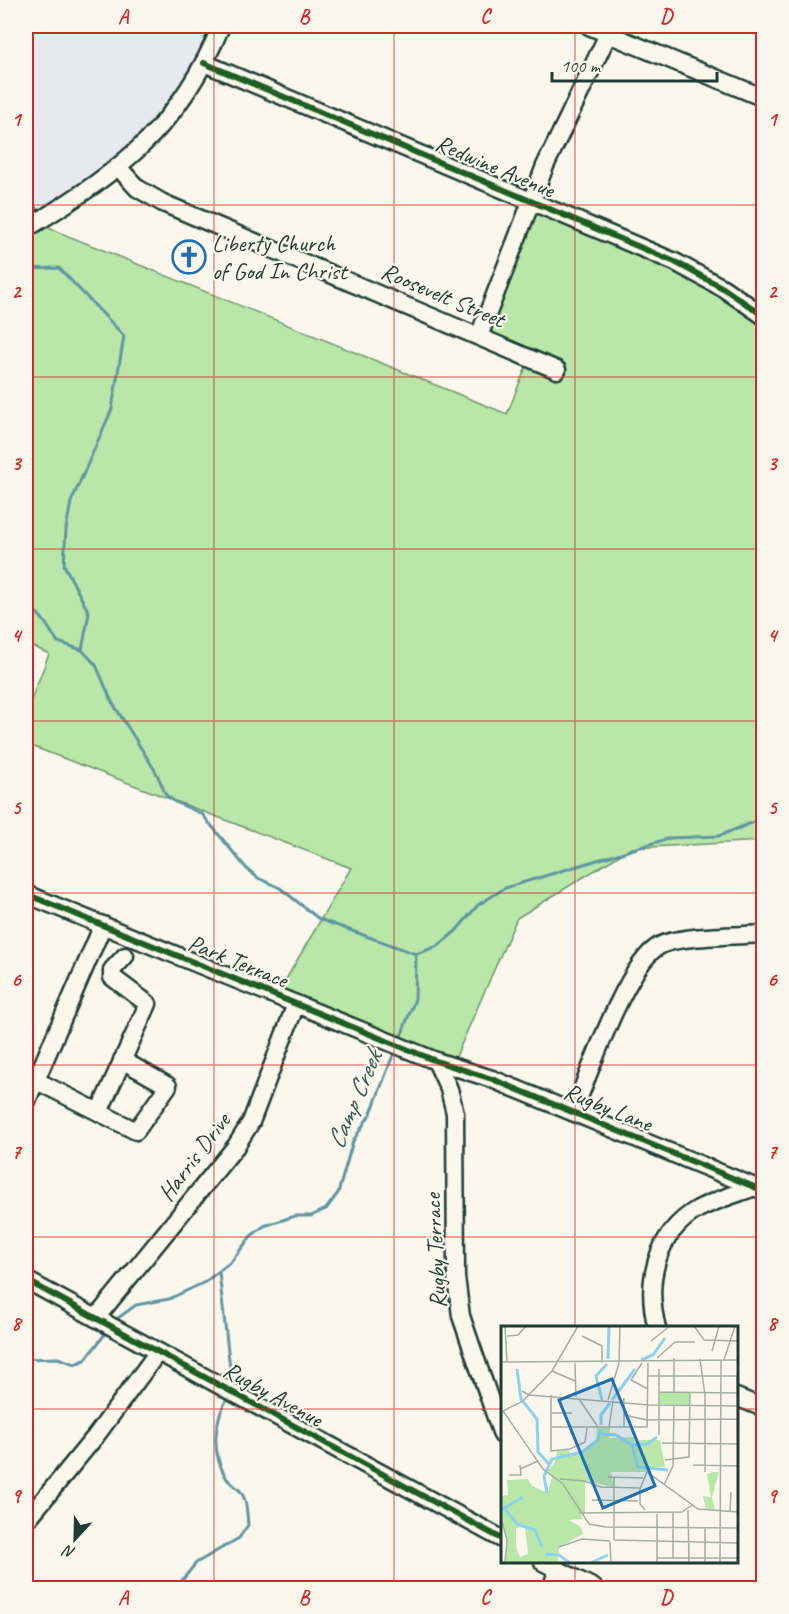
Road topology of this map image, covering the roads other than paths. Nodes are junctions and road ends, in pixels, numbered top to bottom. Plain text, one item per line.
1 (221, 26) edge
2 (589, 26) edge
3 (610, 30) edge
4 (204, 63) junction
5 (764, 98) edge
6 (119, 168) junction
7 (531, 201) junction
8 (30, 217) edge
9 (764, 316) edge
10 (479, 336) junction
11 (557, 370) dead end
12 (26, 894) edge
13 (103, 925) junction
14 (764, 934) edge
15 (125, 956) dead end
16 (296, 1004) junction
17 (122, 1060) junction
18 (436, 1061) junction
19 (29, 1089) edge
20 (99, 1112) junction
21 (573, 1112) junction
22 (759, 1189) edge
23 (26, 1280) edge
24 (96, 1318) junction
25 (657, 1326) edge
26 (158, 1352) junction
27 (738, 1398) edge
28 (764, 1408) edge
29 (501, 1432) edge
30 (26, 1521) edge
31 (501, 1538) edge
32 (551, 1566) edge
33 (551, 1588) edge
34 (594, 1588) edge

1 - 4 street
2 - 3 street
3 - 5 street
3 - 7 street
4 - 6 street
4 - 7 street, Redwine Avenue
6 - 8 street
6 - 10 street, Roosevelt Street
7 - 9 street, Redwine Avenue
7 - 10 street
10 - 11 street, Roosevelt Street
12 - 13 street, Park Terrace
13 - 16 street, Park Terrace
13 - 19 street
14 - 21 street
15 - 17 street
16 - 18 street, Park Terrace
16 - 24 street, Harris Drive
17 - 20 street
17 - 20 street
18 - 21 street, Rugby Lane
18 - 29 street, Rugby Terrace
19 - 20 street
21 - 22 street, Rugby Lane
22 - 25 street
23 - 24 street, Rugby Avenue
24 - 26 street, Rugby Avenue
26 - 30 street
26 - 31 street, Rugby Avenue
27 - 28 street
32 - 33 street
32 - 34 street

